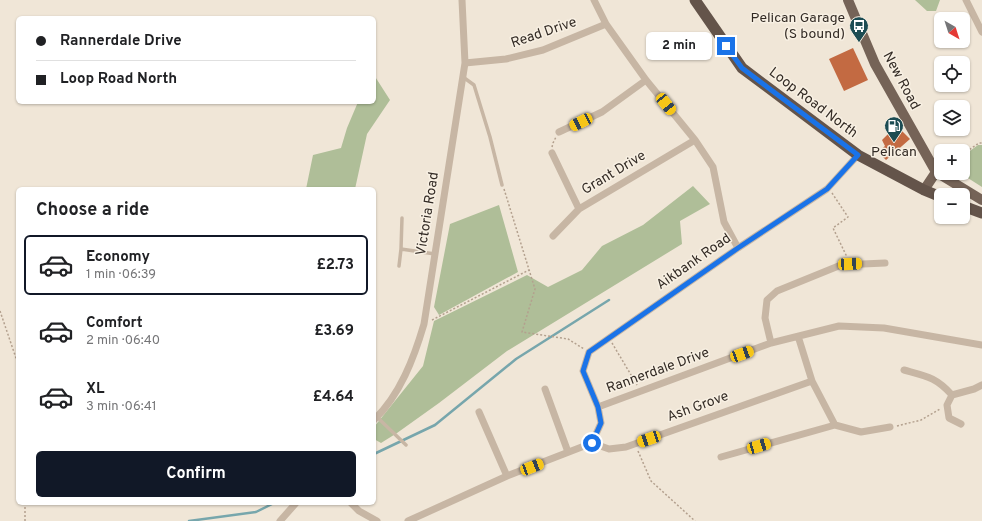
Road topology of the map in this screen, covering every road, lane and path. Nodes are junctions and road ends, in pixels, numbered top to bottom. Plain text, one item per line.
1 (462, 0) edge
2 (594, 0) edge
3 (695, 0) edge
4 (848, 0) edge
5 (966, 0) edge
6 (606, 24) junction
7 (982, 32) edge
8 (465, 62) junction
9 (463, 77) junction
10 (646, 80) junction
11 (559, 132) joint
12 (695, 140) junction
13 (982, 143) edge
14 (970, 149) edge
15 (552, 153) joint
16 (858, 155) junction
17 (934, 168) edge
18 (934, 175) edge
19 (949, 180) edge
20 (502, 184) joint
21 (828, 188) junction
22 (924, 190) junction
23 (934, 194) edge
24 (982, 200) edge
25 (579, 209) junction
26 (970, 209) edge
27 (982, 213) edge
28 (402, 218) dead end
29 (553, 236) dead end
30 (738, 248) junction
31 (401, 249) junction
32 (435, 254) junction
33 (885, 263) dead end
34 (850, 264) junction
35 (398, 266) dead end
36 (529, 270) junction
37 (0, 311) edge
38 (424, 324) junction
39 (798, 336) junction
40 (609, 338) junction
41 (771, 343) junction
42 (982, 345) edge
43 (589, 352) junction
44 (16, 358) edge
45 (904, 370) dead end
46 (812, 381) junction
47 (982, 385) edge
48 (545, 389) dead end
49 (641, 392) junction
50 (952, 395) junction
51 (947, 405) junction
52 (598, 407) junction
53 (479, 412) dead end
54 (376, 418) edge
55 (961, 424) dead end
56 (835, 425) junction
57 (890, 427) joint
58 (592, 443) junction
59 (634, 444) junction
60 (406, 445) dead end
61 (568, 452) junction
62 (721, 457) dead end
63 (507, 476) junction
64 (25, 505) edge
65 (294, 505) edge
66 (353, 505) edge
67 (25, 521) edge
68 (280, 521) edge
69 (377, 521) edge
70 (408, 521) edge
71 (695, 521) edge

1 - 8 street, Victoria Road
2 - 6 street
3 - 16 highway, Loop Road North
4 - 17 main road, New Road
5 - 7 street
6 - 8 street, Read Drive
6 - 10 street
8 - 9 street, Victoria Road
9 - 20 lane
9 - 32 street, Victoria Road
10 - 11 street
10 - 12 street
11 - 15 path
12 - 25 street, Grant Drive
12 - 30 street
13 - 14 path
15 - 25 street
16 - 21 street, Aikbank Road
16 - 22 highway, Loop Road North
18 - 22 main road
19 - 24 main road, New Road
20 - 36 path
21 - 30 street, Aikbank Road
21 - 34 path
22 - 23 highway, Loop Road North
25 - 29 street, Grant Drive
26 - 27 highway
28 - 31 lane
30 - 40 street, Aikbank Road
31 - 32 lane
31 - 35 lane
32 - 38 street, Victoria Road
33 - 34 street
34 - 41 street
36 - 38 path
36 - 43 path
37 - 44 path
38 - 54 street, Victoria Road
39 - 41 street, Rannerdale Drive
39 - 42 street, Rannerdale Drive
39 - 46 street
40 - 43 street, Aikbank Road
40 - 49 path
41 - 49 street, Rannerdale Drive
43 - 52 street
45 - 50 street
46 - 56 street
46 - 59 street, Ash Grove
47 - 50 street
48 - 61 street
49 - 52 street, Rannerdale Drive
50 - 51 street
51 - 55 street
51 - 57 path
52 - 58 street, Rannerdale Drive
53 - 63 street
54 - 60 lane
56 - 57 street
56 - 62 street
58 - 59 street, Ash Grove
58 - 61 street
59 - 71 path
61 - 63 street
63 - 70 street
64 - 67 path
65 - 68 street
66 - 69 street

